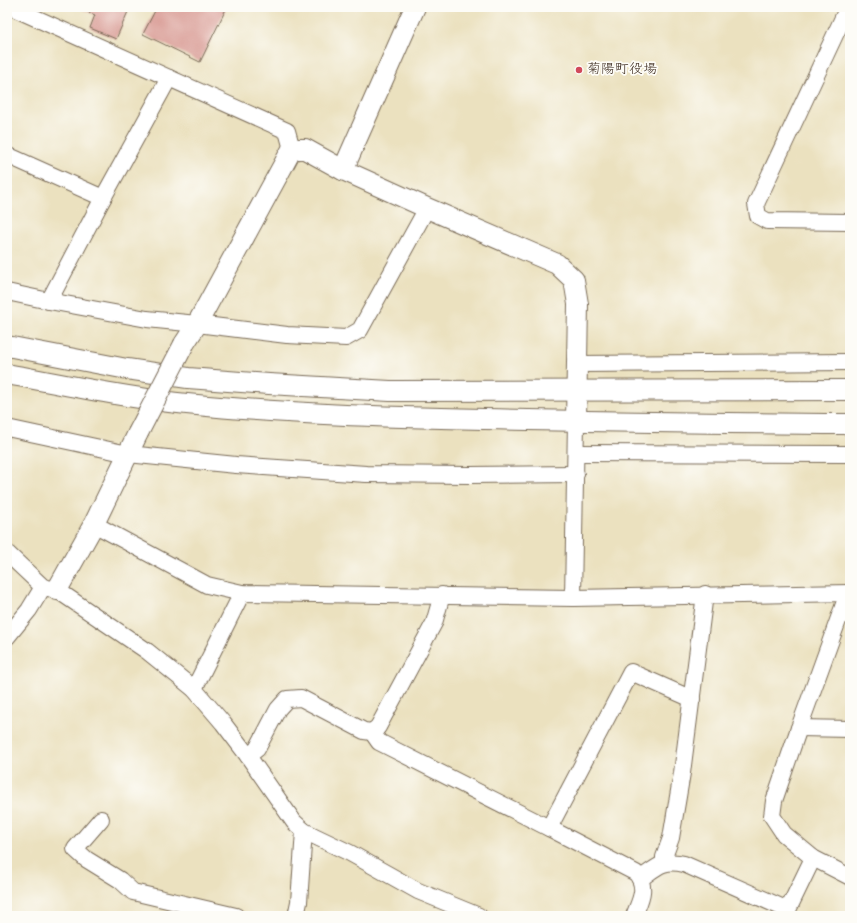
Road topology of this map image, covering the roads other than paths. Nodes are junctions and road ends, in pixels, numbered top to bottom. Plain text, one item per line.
1 (11, 7) edge
2 (415, 7) edge
3 (848, 7) edge
4 (168, 78) junction
5 (292, 149) junction
6 (7, 156) edge
7 (343, 170) junction
8 (103, 198) junction
9 (427, 208) junction
10 (850, 222) edge
11 (7, 292) edge
12 (49, 302) junction
13 (197, 324) junction
14 (7, 346) edge
15 (850, 362) edge
16 (577, 364) junction
17 (7, 374) edge
18 (577, 390) junction
19 (850, 390) edge
20 (576, 421) junction
21 (850, 424) edge
22 (7, 428) edge
23 (576, 453) junction
24 (128, 454) junction
25 (850, 454) edge
26 (576, 474) junction
27 (94, 524) junction
28 (7, 553) edge
29 (50, 589) junction
30 (849, 593) edge
31 (242, 594) junction
32 (705, 594) junction
33 (442, 595) junction
34 (573, 598) junction
35 (7, 637) edge
36 (194, 689) junction
37 (692, 699) junction
38 (799, 728) junction
39 (850, 729) edge
40 (372, 732) junction
41 (248, 756) junction
42 (101, 819) dead end
43 (549, 828) junction
44 (304, 831) junction
45 (813, 858) junction
46 (664, 863) junction
47 (850, 877) edge
48 (640, 879) junction
49 (787, 913) edge
50 (236, 916) edge
51 (296, 916) edge
52 (479, 916) edge
53 (634, 916) edge

1 - 4 street
2 - 7 street
3 - 10 street
4 - 5 street
4 - 8 street
5 - 7 street
5 - 13 street
6 - 8 street
7 - 9 street
8 - 12 street
9 - 13 street
9 - 16 street
11 - 12 street
12 - 13 street
13 - 24 street, bridge
14 - 18 street
15 - 16 street
16 - 18 street
17 - 20 street
18 - 19 street
18 - 20 street
20 - 21 street
20 - 23 street
22 - 24 street
23 - 25 street
23 - 26 street
24 - 26 street
24 - 27 street
26 - 34 street
27 - 29 street
27 - 31 street
28 - 29 street
29 - 35 street
29 - 36 street
30 - 32 street
30 - 38 street
31 - 33 street
31 - 36 street
32 - 34 street
32 - 37 street
33 - 34 street
33 - 40 street
36 - 41 street
37 - 43 street
37 - 46 street
38 - 39 street
38 - 45 street
40 - 41 street
40 - 43 street
41 - 44 street
42 - 50 street
43 - 48 street
44 - 51 street
44 - 52 street
45 - 47 street
45 - 49 street
46 - 48 street
46 - 49 street
48 - 53 street

